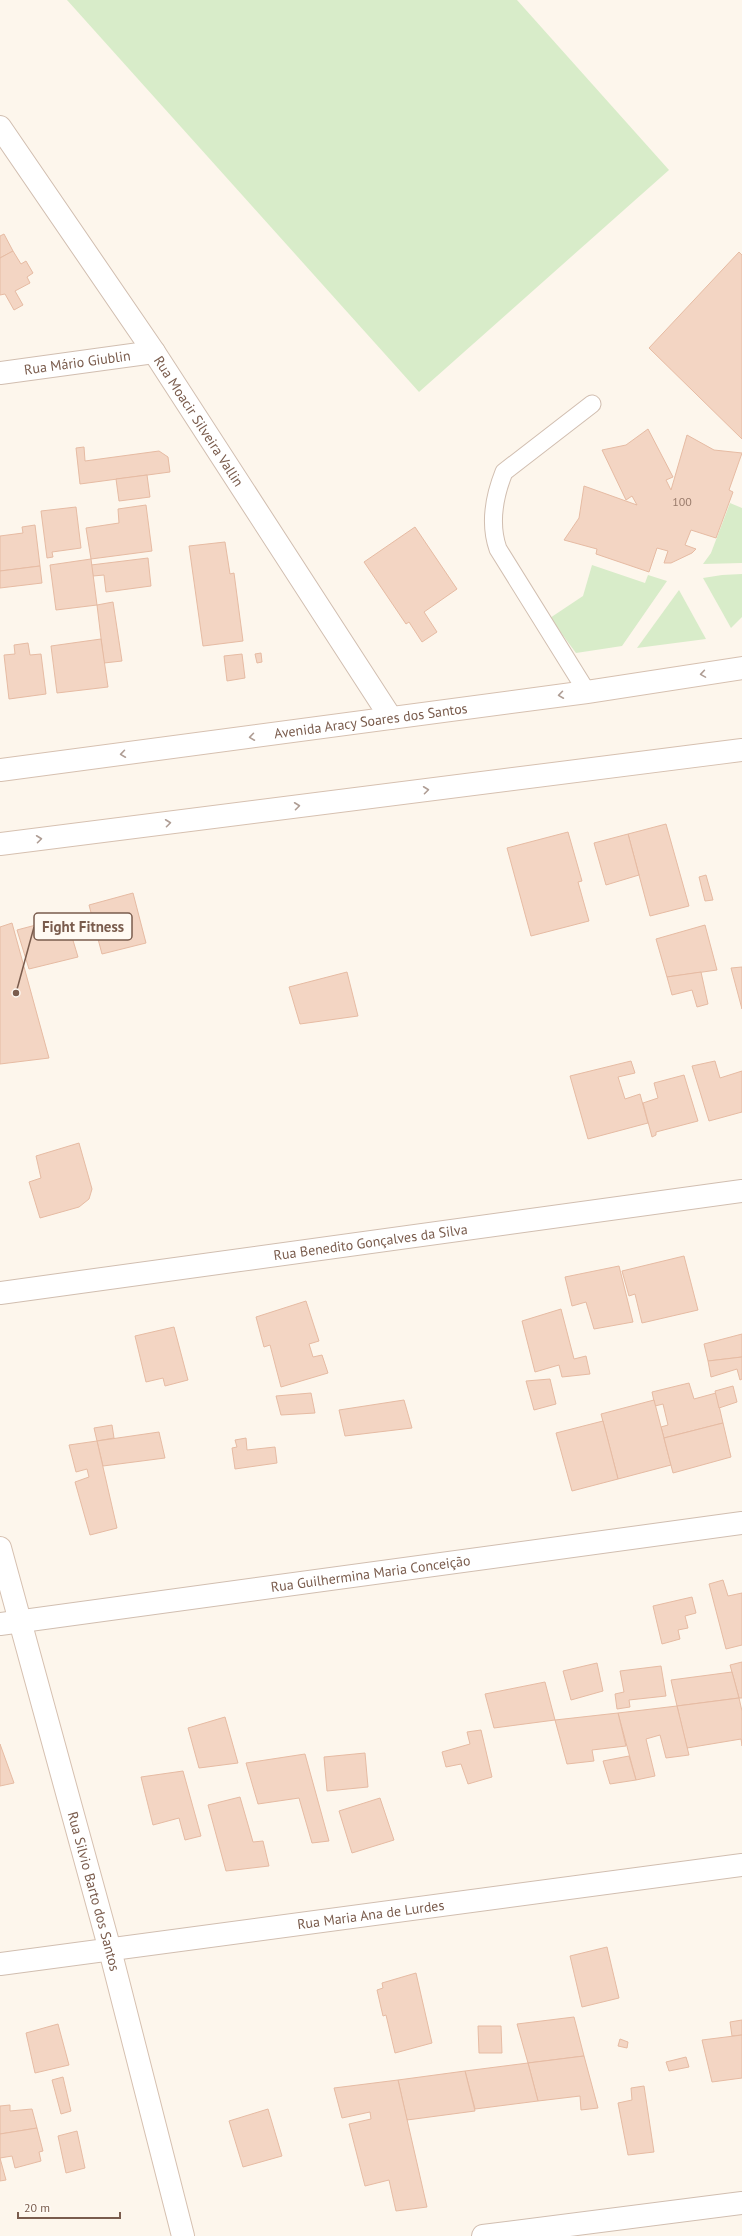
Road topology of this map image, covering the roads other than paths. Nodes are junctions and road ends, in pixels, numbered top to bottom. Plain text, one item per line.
1 (0, 127) edge
2 (154, 352) junction
3 (0, 374) edge
4 (592, 404) dead end
5 (742, 668) edge
6 (587, 692) junction
7 (391, 718) junction
8 (742, 750) edge
9 (0, 770) edge
10 (0, 844) edge
11 (742, 1191) edge
12 (0, 1293) edge
13 (742, 1523) edge
14 (0, 1548) edge
15 (10, 1623) edge
16 (742, 1865) edge
17 (110, 1950) junction
18 (0, 1964) edge
19 (742, 2203) edge
20 (183, 2236) edge
21 (483, 2236) edge

1 - 2 street, Rua Moacir Silveira Vallin
2 - 3 street, Rua Mário Giublin
2 - 7 street, Rua Moacir Silveira Vallin
4 - 6 lane
5 -> 6 street, Avenida Aracy Soares dos Santos
6 -> 7 street, Avenida Aracy Soares dos Santos
7 -> 9 street, Avenida Aracy Soares dos Santos
10 -> 8 street
11 - 12 street, Rua Benedito Gonçalves da Silva
13 - 15 street, Rua Guilhermina Maria Conceição
14 - 15 street, Rua Silvio Barto dos Santos
15 - 17 street, Rua Silvio Barto dos Santos
16 - 17 street, Rua Maria Ana de Lurdes
17 - 18 street, Rua Maria Ana de Lurdes
17 - 20 street, Rua Silvio Barto dos Santos
19 - 21 street

